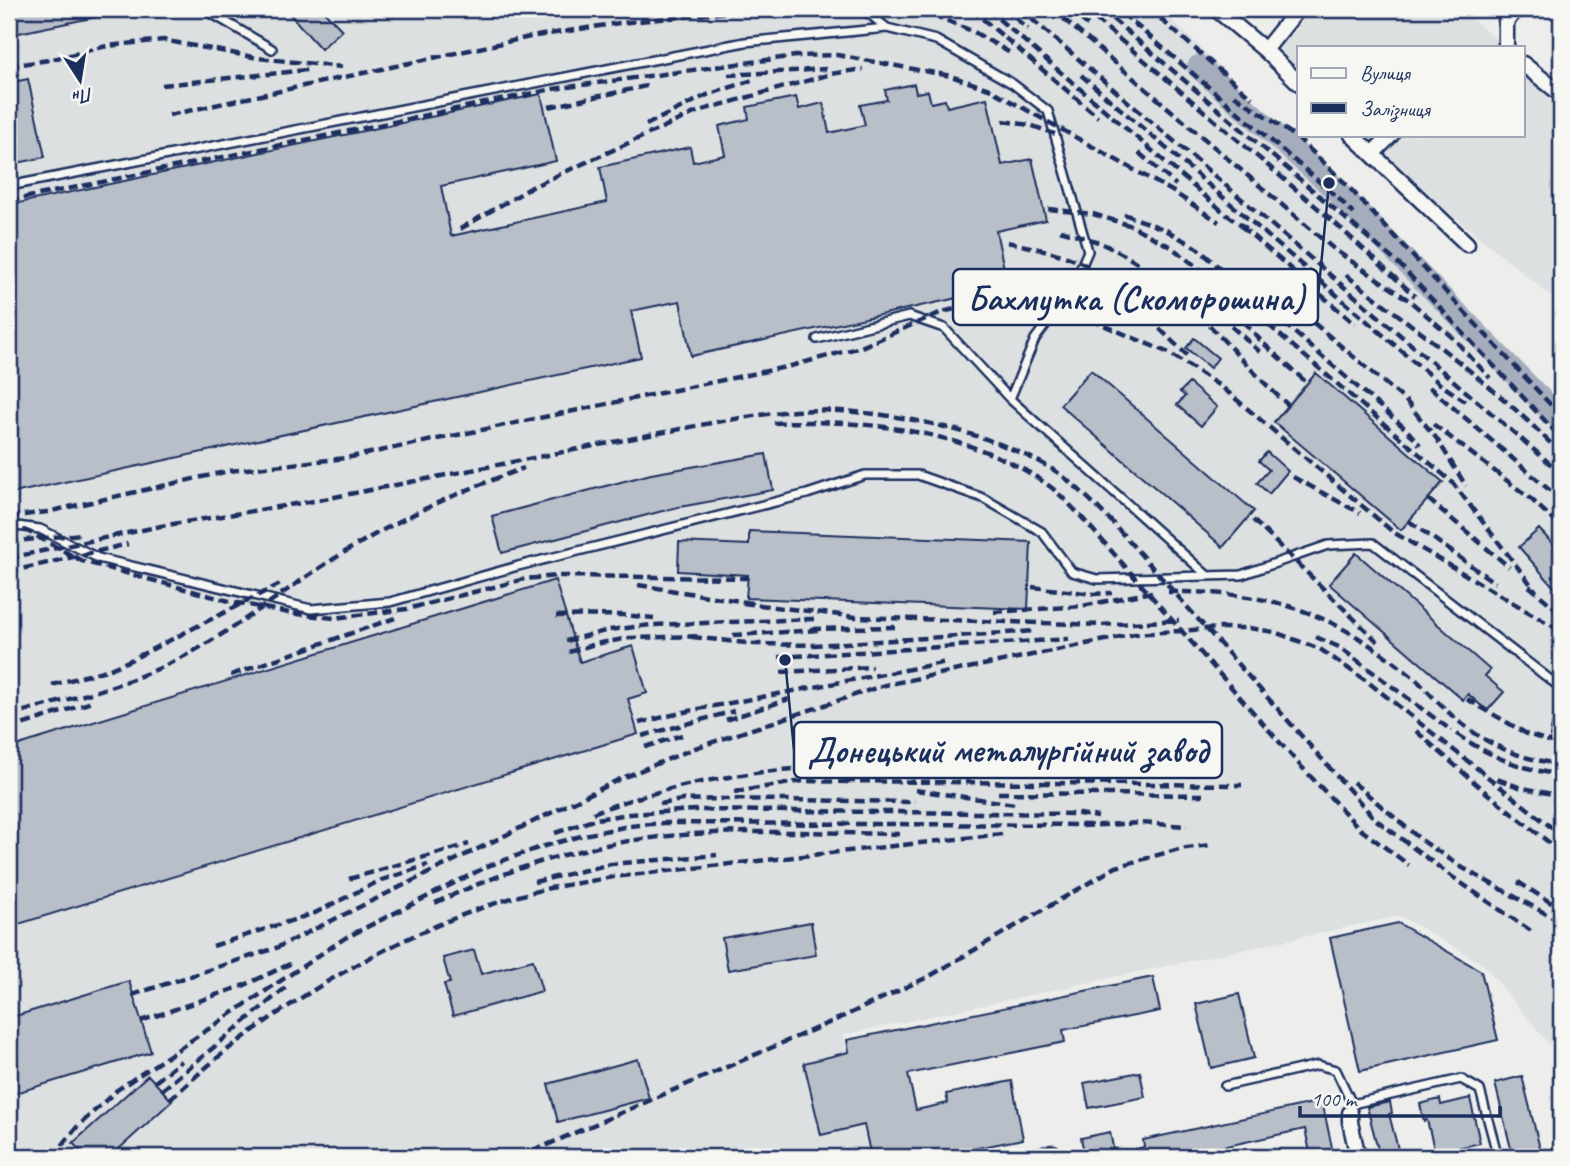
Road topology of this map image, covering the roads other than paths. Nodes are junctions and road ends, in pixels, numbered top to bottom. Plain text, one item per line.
1 (204, 9) edge
2 (863, 9) edge
3 (1216, 9) edge
4 (1298, 9) edge
5 (1516, 9) edge
6 (887, 28) junction
7 (1506, 46) edge
8 (272, 49) dead end
9 (1265, 50) junction
10 (1524, 65) edge
11 (1297, 81) edge
12 (1561, 94) edge
13 (1353, 136) edge
14 (1390, 136) edge
15 (1372, 154) junction
16 (9, 186) edge
17 (1467, 244) dead end
18 (817, 339) dead end
19 (1010, 399) junction
20 (9, 525) edge
21 (1208, 576) junction
22 (1561, 688) edge
23 (1224, 1086) dead end
24 (1351, 1109) junction
25 (1032, 1157) edge
26 (1054, 1157) edge
27 (1357, 1157) edge
28 (1497, 1157) edge

1 - 8 lane
2 - 6 lane
3 - 9 street
4 - 9 street
5 - 7 street
6 - 16 lane
6 - 19 lane
9 - 11 street
10 - 12 street
13 - 15 street
14 - 15 street
15 - 17 street
18 - 19 lane
19 - 21 lane
20 - 21 lane
21 - 22 lane
23 - 24 lane
24 - 27 street
24 - 28 lane
25 - 26 street

